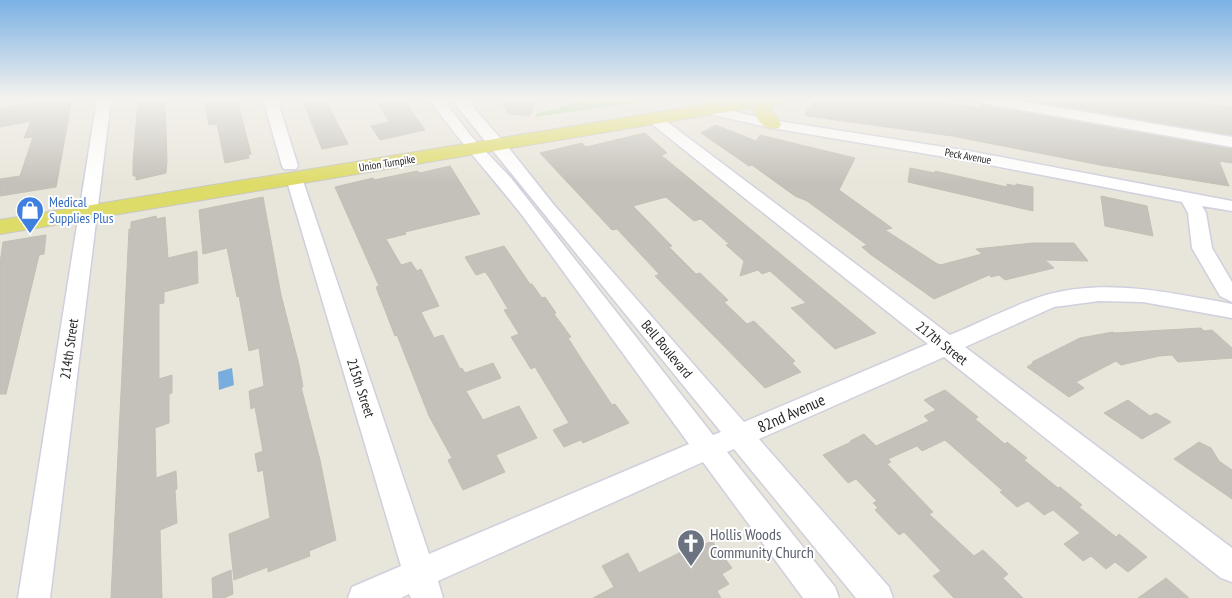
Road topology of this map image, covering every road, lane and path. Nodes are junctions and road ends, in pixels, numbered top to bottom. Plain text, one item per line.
1 (100, 127) edge
2 (278, 127) edge
3 (466, 127) edge
4 (474, 127) edge
5 (571, 127) edge
6 (590, 127) edge
7 (664, 127) edge
8 (790, 127) edge
9 (1144, 127) edge
10 (482, 142) junction
11 (1232, 142) edge
12 (292, 172) junction
13 (1189, 198) junction
14 (89, 205) junction
15 (1232, 206) edge
16 (0, 213) edge
17 (0, 227) edge
18 (1232, 295) edge
19 (1232, 311) edge
20 (944, 345) junction
21 (740, 435) junction
22 (707, 447) junction
23 (1232, 567) edge
24 (419, 573) junction
25 (34, 598) edge
26 (364, 598) edge
27 (427, 598) edge
28 (823, 598) edge
29 (877, 598) edge

1 - 14 street, 214th Street
2 - 12 street, 215th Street
3 - 10 street, Bell Boulevard
4 - 10 street, Bell Boulevard
5 - 10 main road, Union Turnpike
6 - 10 main road, Union Turnpike
7 - 20 street, 217th Street
8 - 13 street, Peck Avenue
9 - 11 street
10 - 12 main road, Union Turnpike
10 - 21 street, Bell Boulevard
10 - 22 street, Bell Boulevard
12 - 14 main road, Union Turnpike
12 - 24 street, 215th Street
13 - 15 street, Peck Avenue
13 - 18 street
14 - 16 main road, Union Turnpike
14 - 17 main road, Union Turnpike
14 - 25 street, 214th Street
19 - 20 street, 82nd Avenue
20 - 21 street, 82nd Avenue
20 - 23 street, 217th Street
21 - 22 street, 82nd Avenue
21 - 29 street, Bell Boulevard
22 - 24 street, 82nd Avenue
22 - 28 street, Bell Boulevard
24 - 26 street, 82nd Avenue
24 - 27 street, 215th Street

